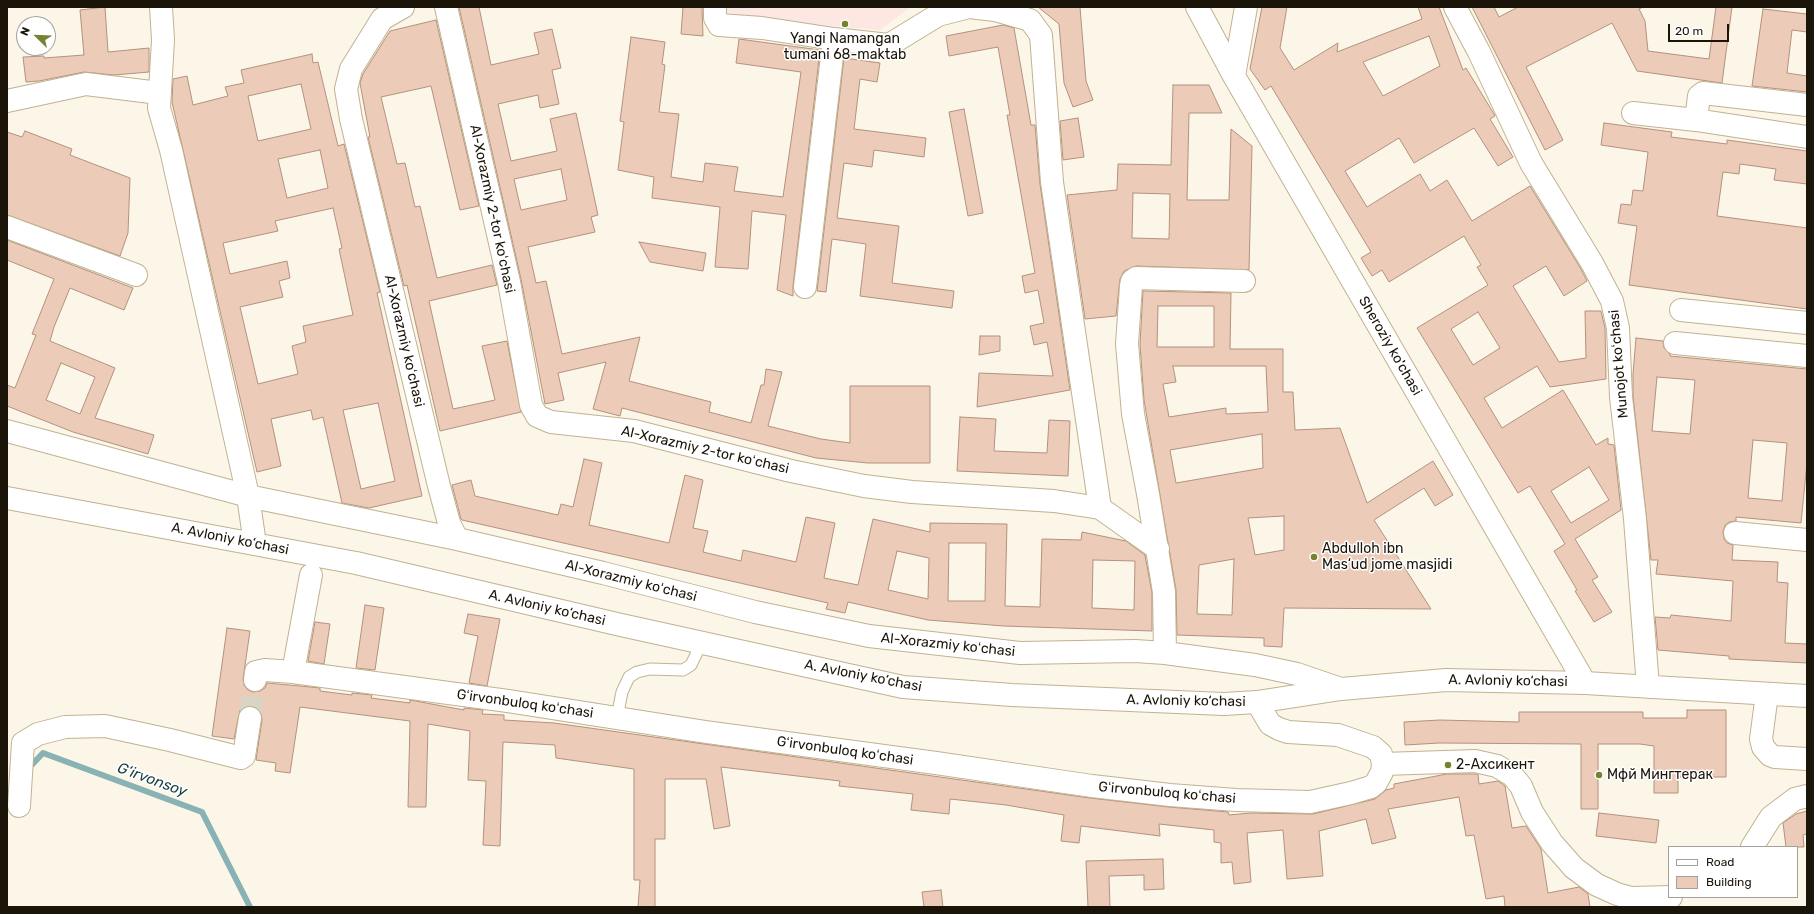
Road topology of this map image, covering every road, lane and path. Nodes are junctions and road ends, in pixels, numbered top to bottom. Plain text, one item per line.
1 (161, 7) edge
2 (403, 7) edge
3 (446, 7) edge
4 (715, 7) edge
5 (1198, 7) edge
6 (1246, 7) edge
7 (1455, 7) edge
8 (834, 39) junction
9 (1234, 76) junction
10 (159, 93) junction
11 (7, 100) edge
12 (1807, 105) edge
13 (1633, 114) dead end
14 (1696, 120) junction
15 (1807, 137) edge
16 (7, 227) edge
17 (136, 275) dead end
18 (1244, 282) dead end
19 (805, 287) dead end
20 (1681, 310) dead end
21 (1807, 323) edge
22 (1675, 343) dead end
23 (1807, 356) edge
24 (7, 431) edge
25 (248, 496) junction
26 (7, 498) edge
27 (1100, 508) junction
28 (1735, 532) dead end
29 (457, 539) junction
30 (1807, 540) edge
31 (255, 544) junction
32 (1158, 549) junction
33 (311, 575) dead end
34 (702, 642) junction
35 (1165, 653) junction
36 (293, 672) junction
37 (255, 680) tunnel mouth
38 (1585, 683) junction
39 (1648, 687) junction
40 (1341, 689) junction
41 (1767, 694) junction
42 (1807, 696) edge
43 (1258, 702) junction
44 (250, 718) tunnel mouth
45 (621, 718) junction
46 (1807, 759) edge
47 (1383, 764) junction
48 (1807, 796) edge
49 (19, 806) dead end
50 (1753, 846) edge
51 (1668, 897) edge

1 - 10 street
2 - 29 street, Al-Xorazmiy koʻchasi
3 - 27 street, Al-Xorazmiy 2-tor koʻchasi
4 - 8 street
5 - 9 street, Sheroziy ko'chasi
6 - 9 street
7 - 39 street, Munojot koʻchasi
8 - 19 street
8 - 27 street
9 - 38 street, Sheroziy ko'chasi
10 - 11 street
10 - 25 street
12 - 14 street
13 - 14 street
14 - 15 street
16 - 17 street
18 - 32 street
20 - 21 street
22 - 23 street
24 - 25 street
25 - 29 street
25 - 31 street
26 - 31 street, A. Avloniy ko‘chasi
27 - 32 street, Al-Xorazmiy 2-tor koʻchasi
28 - 30 street
29 - 35 street, Al-Xorazmiy koʻchasi
31 - 34 street, A. Avloniy ko‘chasi
32 - 35 street
33 - 36 street
34 - 43 street, A. Avloniy ko‘chasi
34 - 45 lane
35 - 40 street, Al-Xorazmiy koʻchasi
36 - 37 street, Gʻirvonbuloq koʻchasi
36 - 45 street, Gʻirvonbuloq koʻchasi
38 - 39 street, A. Avloniy ko‘chasi
38 - 40 street, A. Avloniy ko‘chasi
39 - 41 street, A. Avloniy ko‘chasi
40 - 43 street, A. Avloniy ko‘chasi
41 - 42 street, A. Avloniy ko‘chasi
41 - 46 street
43 - 47 street
44 - 49 street
45 - 47 street, Gʻirvonbuloq koʻchasi
47 - 51 street
48 - 50 street

